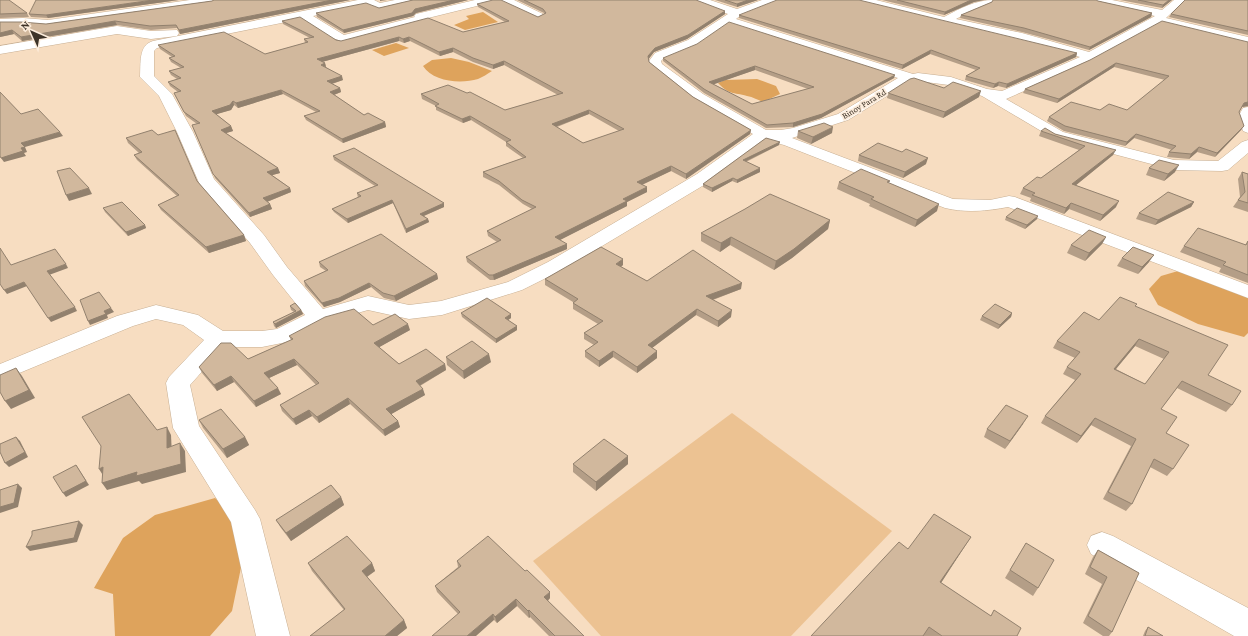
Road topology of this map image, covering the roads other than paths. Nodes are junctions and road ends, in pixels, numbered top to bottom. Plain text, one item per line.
1 (213, 0) edge
2 (409, 0) edge
3 (489, 0) edge
4 (506, 0) edge
5 (700, 0) edge
6 (772, 0) edge
7 (863, 0) edge
8 (989, 0) edge
9 (1097, 0) edge
10 (1180, 0) edge
11 (303, 15) junction
12 (104, 16) junction
13 (538, 16) edge
14 (1161, 16) junction
15 (732, 17) junction
16 (945, 21) junction
17 (0, 22) edge
18 (117, 30) junction
19 (220, 33) junction
20 (1248, 41) edge
21 (0, 50) edge
22 (1091, 56) junction
23 (912, 78) junction
24 (985, 93) junction
25 (1248, 111) edge
26 (1248, 128) edge
27 (763, 134) junction
28 (1248, 145) edge
29 (1248, 292) edge
30 (318, 317) junction
31 (218, 339) junction
32 (0, 373) edge
33 (1102, 545) dead end
34 (1248, 626) edge
35 (273, 636) edge

1 - 12 street
2 - 11 street
3 - 11 street
4 - 13 street
5 - 15 street
6 - 15 street, Binoy Para Rd
7 - 16 street
8 - 16 street
9 - 14 street
10 - 14 street, Binoy Para Rd
11 - 19 street
12 - 17 street
12 - 18 street
14 - 20 street
14 - 22 street, Binoy Para Rd
15 - 23 street
15 - 27 street, Binoy Para Rd
16 - 22 street
18 - 19 street
18 - 21 street
19 - 30 street
22 - 24 street, Binoy Para Rd
23 - 24 street, Binoy Para Rd
23 - 27 street, Binoy Para Rd
24 - 28 street
25 - 26 street
27 - 29 street
27 - 30 street
30 - 31 street
31 - 32 street
31 - 35 street
33 - 34 street

